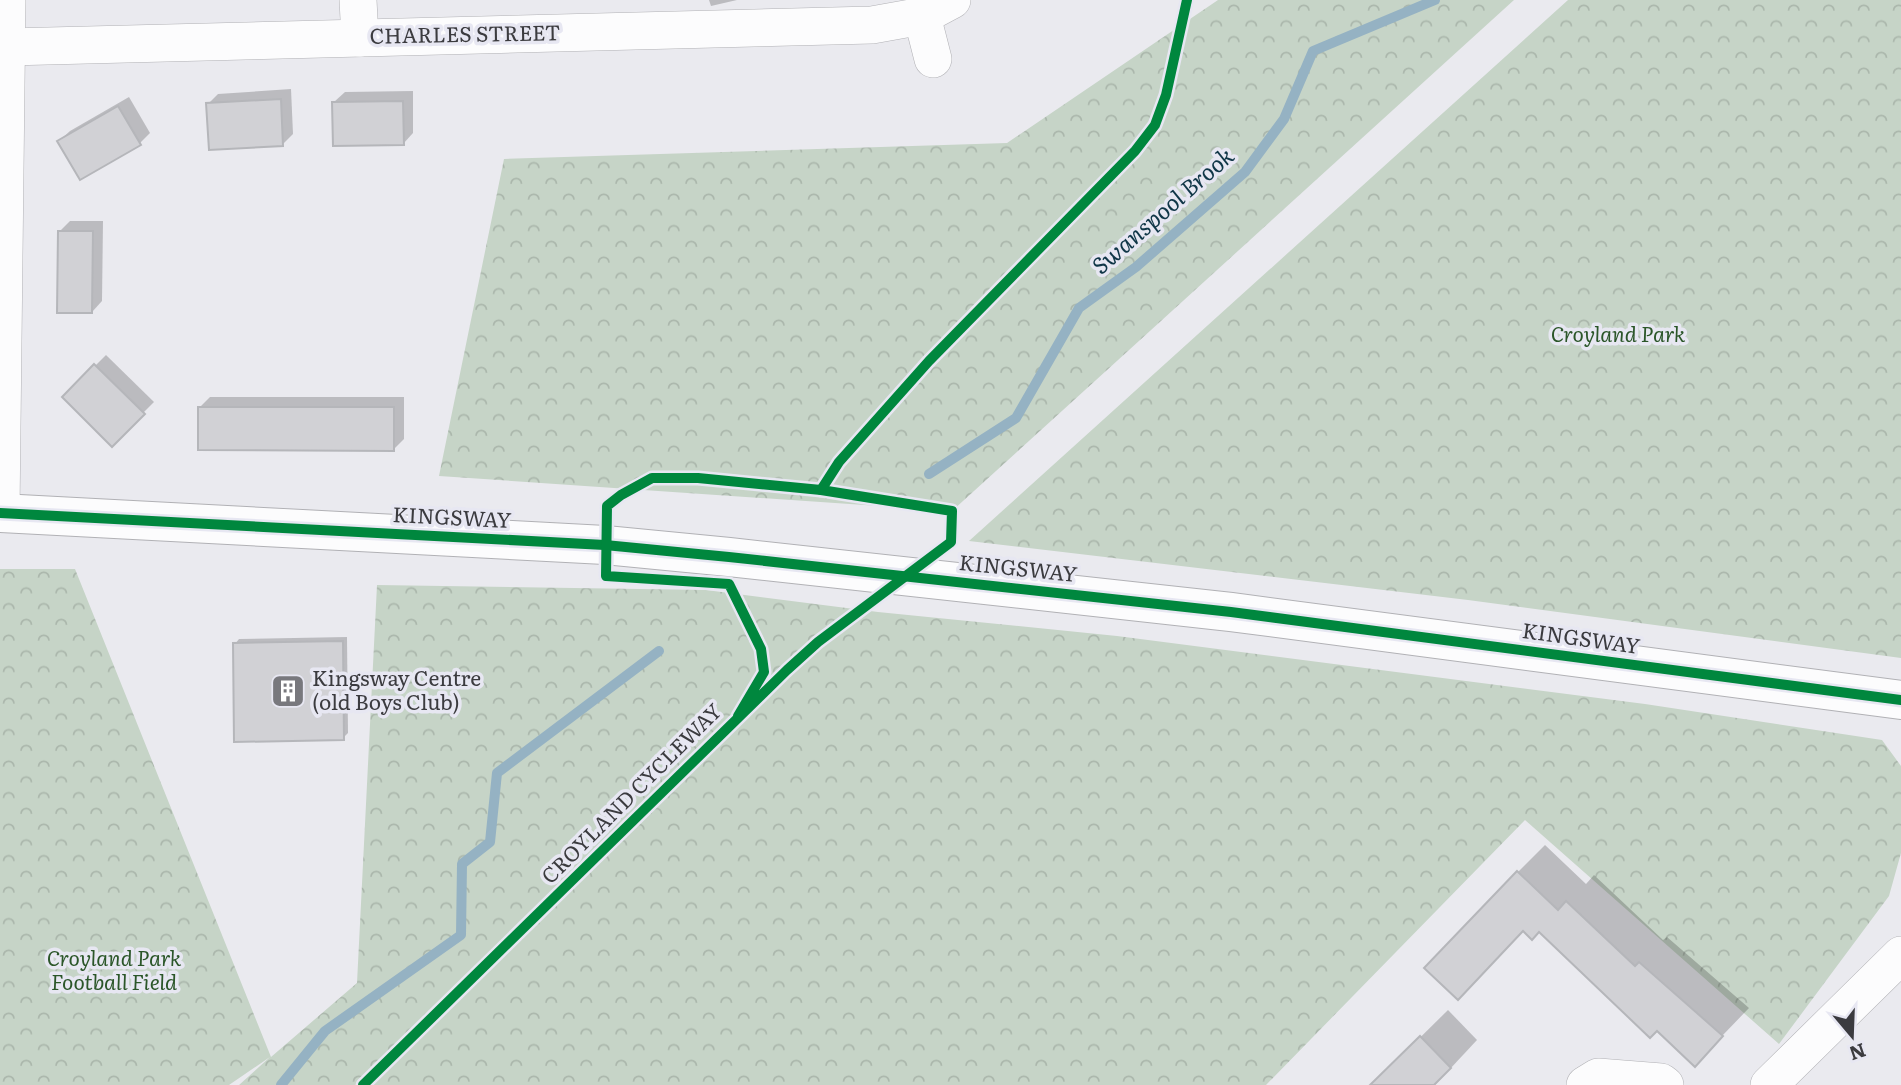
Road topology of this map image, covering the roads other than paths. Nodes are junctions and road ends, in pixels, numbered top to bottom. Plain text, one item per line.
1 (7, 0) edge
2 (358, 0) edge
3 (937, 8) edge
4 (360, 38) junction
5 (8, 47) junction
6 (933, 59) dead end
7 (1, 512) edge
8 (1901, 701) edge
9 (1901, 955) edge
10 (1585, 1085) edge
11 (1665, 1085) edge
12 (1769, 1085) edge

1 - 5 street
2 - 4 street
3 - 4 street, CHARLES STREET
3 - 6 street, CHARLES STREET
4 - 5 street, CHARLES STREET
5 - 7 street
7 - 8 street, KINGSWAY
9 - 12 street
10 - 11 street

